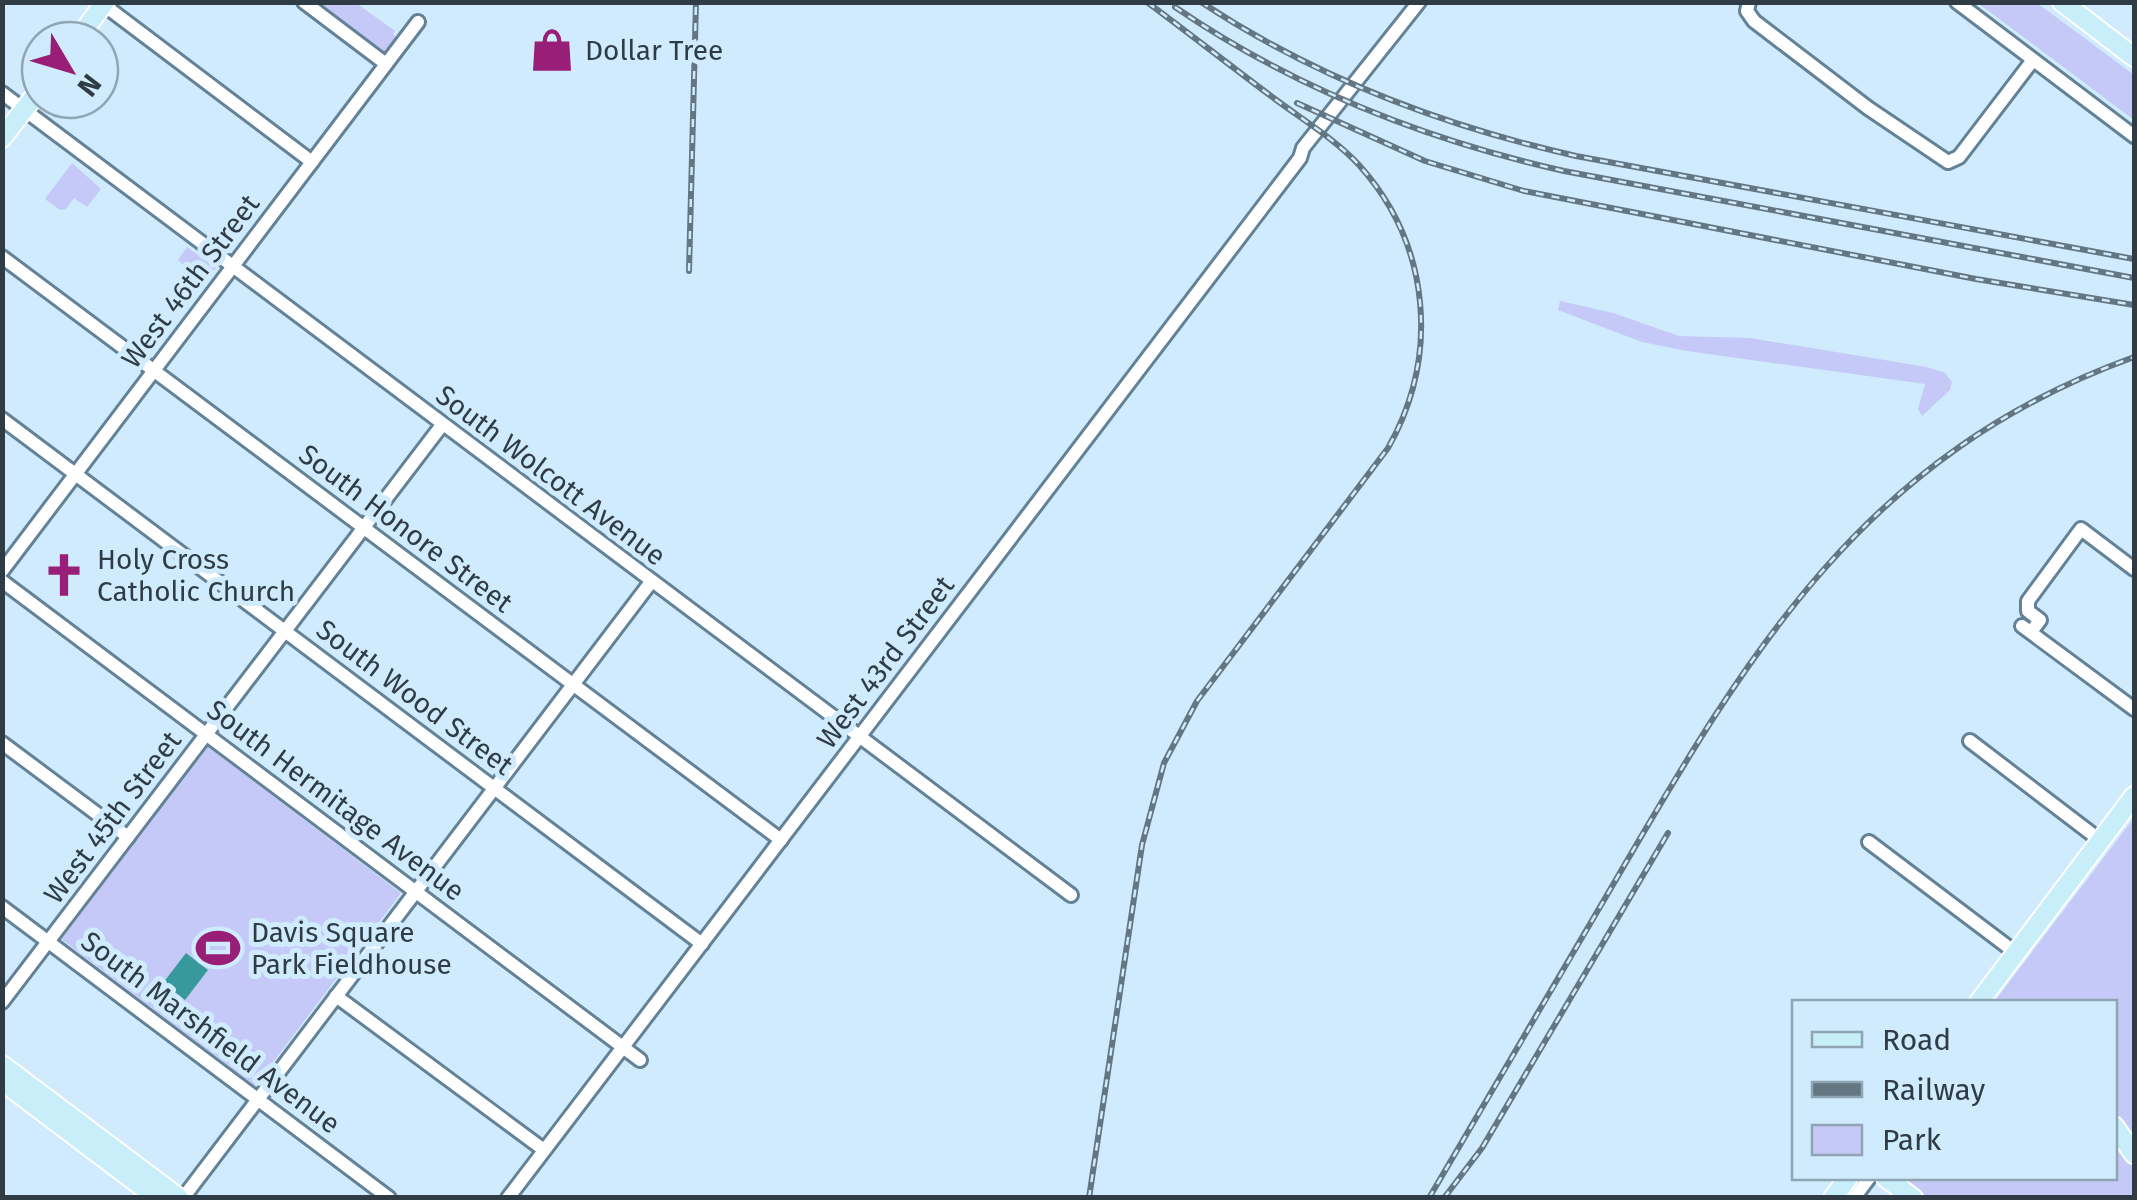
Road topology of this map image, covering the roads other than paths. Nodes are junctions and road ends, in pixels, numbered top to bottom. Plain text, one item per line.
1 (304, 2) edge
2 (1419, 2) edge
3 (1956, 2) edge
4 (2062, 2) edge
5 (103, 3) edge
6 (1748, 6) edge
7 (418, 22) dead end
8 (2134, 57) edge
9 (2033, 60) junction
10 (386, 64) junction
11 (20, 115) edge
12 (37, 120) edge
13 (2134, 136) edge
14 (2, 138) edge
15 (312, 162) junction
16 (2, 257) edge
17 (232, 267) junction
18 (154, 371) junction
19 (2, 419) edge
20 (442, 425) junction
21 (76, 474) junction
22 (364, 528) junction
23 (2134, 570) edge
24 (2, 571) edge
25 (2, 581) edge
26 (651, 582) junction
27 (285, 631) junction
28 (573, 684) junction
29 (2134, 709) edge
30 (206, 734) junction
31 (859, 738) junction
32 (1970, 741) dead end
33 (2, 743) edge
34 (494, 788) junction
35 (2134, 796) edge
36 (128, 836) junction
37 (781, 840) junction
38 (2101, 841) junction
39 (1869, 842) dead end
40 (416, 892) junction
41 (1071, 895) dead end
42 (2, 907) edge
43 (48, 942) junction
44 (702, 944) junction
45 (2016, 954) junction
46 (336, 996) junction
47 (1981, 1000) edge
48 (2, 1002) edge
49 (623, 1047) junction
50 (640, 1060) dead end
51 (2, 1064) edge
52 (2, 1081) edge
53 (258, 1099) junction
54 (2117, 1130) edge
55 (544, 1150) junction
56 (2134, 1154) edge
57 (1889, 1180) edge
58 (158, 1198) edge
59 (181, 1198) edge
60 (389, 1198) edge
61 (508, 1198) edge
62 (1913, 1198) edge

1 - 10 street
2 - 31 street, West 43rd Street
3 - 9 street
4 - 8 main road
5 - 15 street
6 - 9 street
7 - 10 street, West 46th Street
9 - 13 street
10 - 15 street, West 46th Street
11 - 14 main road
12 - 17 street, South Wolcott Avenue
15 - 17 street, West 46th Street
16 - 18 street, South Honore Street
17 - 18 street, West 46th Street
17 - 20 street, South Wolcott Avenue
18 - 21 street, West 46th Street
18 - 22 street, South Honore Street
19 - 21 street, South Wood Street
20 - 22 street, West 45th Street
20 - 26 street, South Wolcott Avenue
21 - 24 street, West 46th Street
21 - 27 street, South Wood Street
22 - 27 street, West 45th Street
22 - 28 street, South Honore Street
23 - 29 street
25 - 30 street, South Hermitage Avenue
26 - 28 street
26 - 31 street, South Wolcott Avenue
27 - 30 street, West 45th Street
27 - 34 street, South Wood Street
28 - 34 street
28 - 37 street, South Honore Street
30 - 36 street, West 45th Street
30 - 40 street, South Hermitage Avenue
31 - 37 street, West 43rd Street
31 - 41 street, South Wolcott Avenue
32 - 38 street
33 - 36 street
34 - 40 street
34 - 44 street, South Wood Street
35 - 38 main road
36 - 43 street, West 45th Street
37 - 44 street, West 43rd Street
38 - 45 main road
39 - 45 street
40 - 46 street
40 - 49 street, South Hermitage Avenue
42 - 43 street, South Marshfield Avenue
43 - 48 street, West 45th Street
43 - 53 street, South Marshfield Avenue
44 - 49 street, West 43rd Street
45 - 47 main road
46 - 53 street
46 - 55 street
49 - 50 street, South Hermitage Avenue
49 - 55 street, West 43rd Street
51 - 59 main road
52 - 58 main road
53 - 59 street
53 - 60 street, South Marshfield Avenue
54 - 56 main road
55 - 61 street, West 43rd Street
57 - 62 main road

